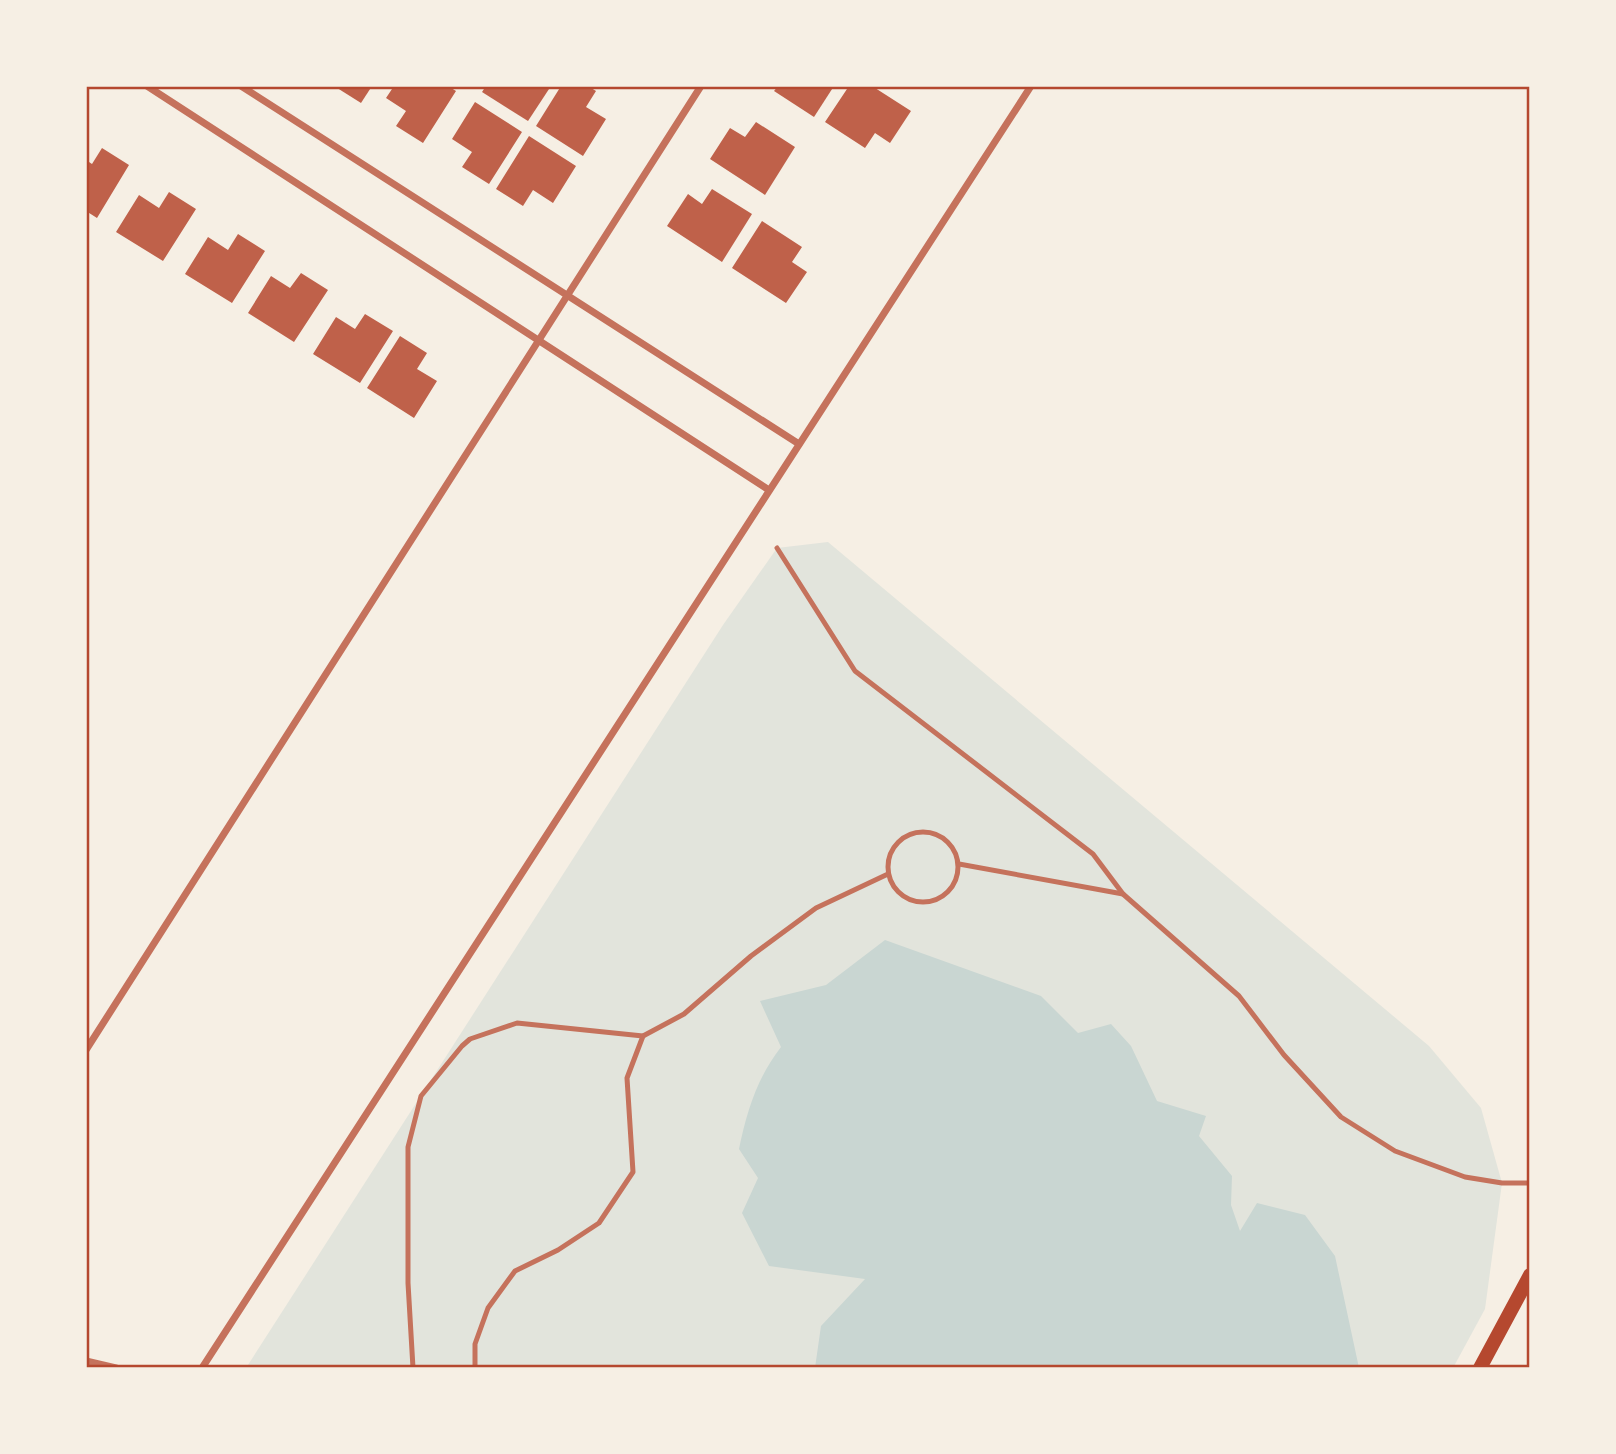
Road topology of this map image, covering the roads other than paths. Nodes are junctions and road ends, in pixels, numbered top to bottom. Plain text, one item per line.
1 (147, 86) edge
2 (242, 86) edge
3 (701, 86) edge
4 (1031, 86) edge
5 (567, 295) junction
6 (538, 341) junction
7 (799, 444) junction
8 (769, 490) junction
9 (777, 548) dead end
10 (959, 864) junction
11 (888, 874) junction
12 (1123, 894) junction
13 (643, 1036) junction
14 (86, 1050) edge
15 (1530, 1183) edge
16 (1530, 1275) edge
17 (86, 1361) edge
18 (116, 1368) edge
19 (202, 1368) edge
20 (413, 1368) edge
21 (475, 1368) edge
22 (1480, 1368) edge

1 - 6 street
2 - 5 street
3 - 5 street
4 - 7 street
5 - 6 street
5 - 7 street
6 - 8 street
6 - 14 street
7 - 8 street
8 - 19 street
9 - 12 lane
10 - 11 lane
10 - 11 lane
10 - 12 lane
11 - 13 lane
12 - 15 lane
13 - 20 lane
13 - 21 lane
16 - 22 main road
17 - 18 street

